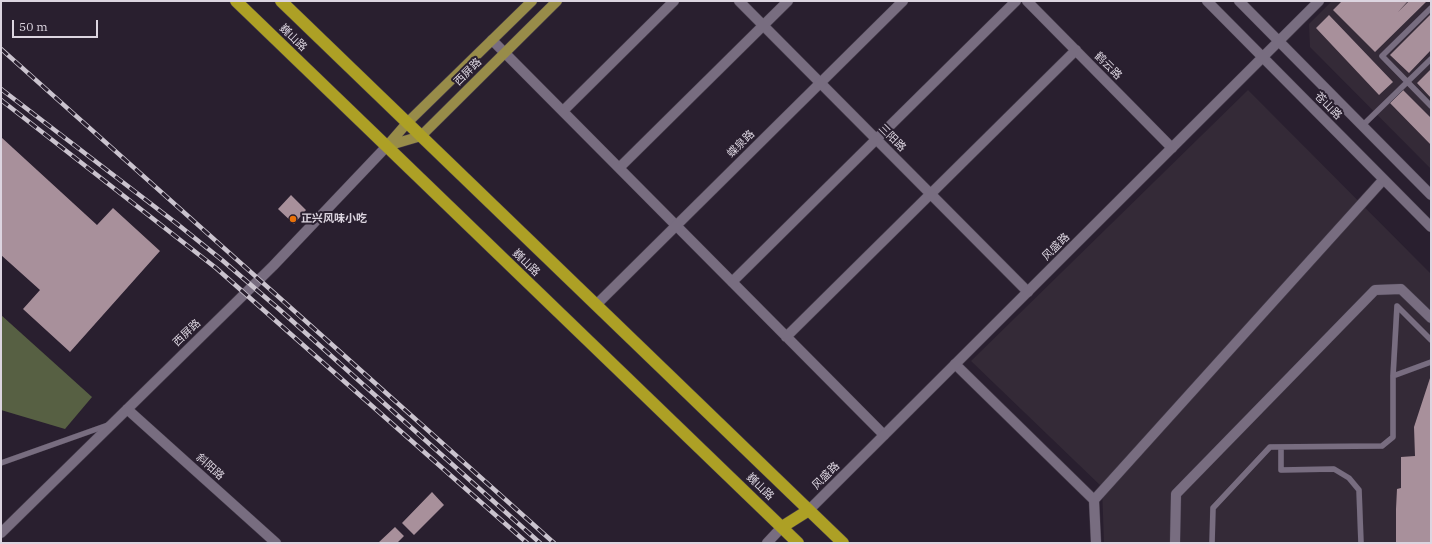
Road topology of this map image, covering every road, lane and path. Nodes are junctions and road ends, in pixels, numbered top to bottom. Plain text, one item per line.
1 (236, 1) edge
2 (281, 1) edge
3 (532, 1) edge
4 (557, 1) edge
5 (674, 1) edge
6 (739, 1) edge
7 (788, 1) edge
8 (903, 1) edge
9 (1016, 1) edge
10 (1027, 1) edge
11 (1208, 1) edge
12 (1239, 1) edge
13 (1320, 1) edge
14 (1431, 8) edge
15 (763, 25) junction
16 (492, 40) junction
17 (1279, 42) junction
18 (1076, 50) junction
19 (505, 53) junction
20 (1263, 57) junction
21 (1431, 60) edge
22 (1408, 82) junction
23 (820, 83) junction
24 (1431, 106) edge
25 (563, 111) junction
26 (407, 123) junction
27 (1362, 126) junction
28 (421, 136) junction
29 (876, 139) junction
30 (387, 146) junction
31 (1172, 148) junction
32 (619, 168) junction
33 (1383, 180) junction
34 (931, 194) junction
35 (1431, 195) edge
36 (676, 225) junction
37 (1431, 227) edge
38 (732, 282) junction
39 (1028, 292) junction
40 (596, 305) junction
41 (1431, 318) edge
42 (786, 337) junction
43 (1431, 340) edge
44 (1431, 362) edge
45 (955, 364) junction
46 (1393, 376) junction
47 (127, 409) junction
48 (111, 425) junction
49 (884, 435) junction
50 (1281, 447) junction
51 (1, 463) edge
52 (1094, 500) junction
53 (809, 510) junction
54 (782, 527) junction
55 (1, 533) edge
56 (276, 543) edge
57 (767, 543) edge
58 (798, 543) edge
59 (843, 543) edge
60 (1096, 543) edge
61 (1175, 543) edge
62 (1212, 543) edge
63 (1361, 543) edge

1 - 30 highway, 巍山路
2 - 26 highway, 巍山路
3 - 16 main road, 西屏路
4 - 19 main road, 西屏路
5 - 25 street
6 - 15 street, 三阳路
7 - 15 street
8 - 23 street, 蝶泉路
9 - 29 street
10 - 18 street, 鹤云路
11 - 20 street, 苍山路
12 - 17 street, 苍山路
13 - 17 street, 风盛路
14 - 22 lane
15 - 23 street, 三阳路
15 - 32 street
16 - 19 street
16 - 26 main road, 西屏路
17 - 20 street, 风盛路
17 - 27 street, 苍山路
18 - 31 street, 鹤云路
18 - 34 street
19 - 25 street
19 - 28 main road, 西屏路
20 - 31 street, 风盛路
20 - 33 street, 苍山路
21 - 22 lane
22 - 24 lane
22 - 27 lane
23 - 29 street, 三阳路
23 - 36 street, 蝶泉路
25 - 32 street
26 - 28 highway, 巍山路
26 - 30 main road, 西屏路
27 - 35 street, 苍山路
28 - 30 main road, 西屏路
28 - 40 highway, 巍山路
29 - 34 street, 三阳路
29 - 38 street
30 - 47 street, 西屏路
30 - 54 highway, 巍山路
31 - 39 street, 风盛路
32 - 36 street
33 - 37 street, 苍山路
33 - 52 street
34 - 39 street, 三阳路
34 - 42 street
36 - 38 street
36 - 40 street, 蝶泉路
38 - 42 street
39 - 45 street, 风盛路
40 - 53 highway, 巍山路
41 - 61 street
42 - 49 street
43 - 46 lane
44 - 46 lane
45 - 49 street, 风盛路
45 - 52 street
46 - 50 lane
47 - 48 street, 西屏路
47 - 56 street, 斜阳路
48 - 51 lane
48 - 55 street, 西屏路
49 - 53 street, 风盛路
50 - 62 lane
50 - 63 lane
52 - 60 street
53 - 54 highway
53 - 59 highway, 巍山路
54 - 57 street
54 - 58 highway, 巍山路

